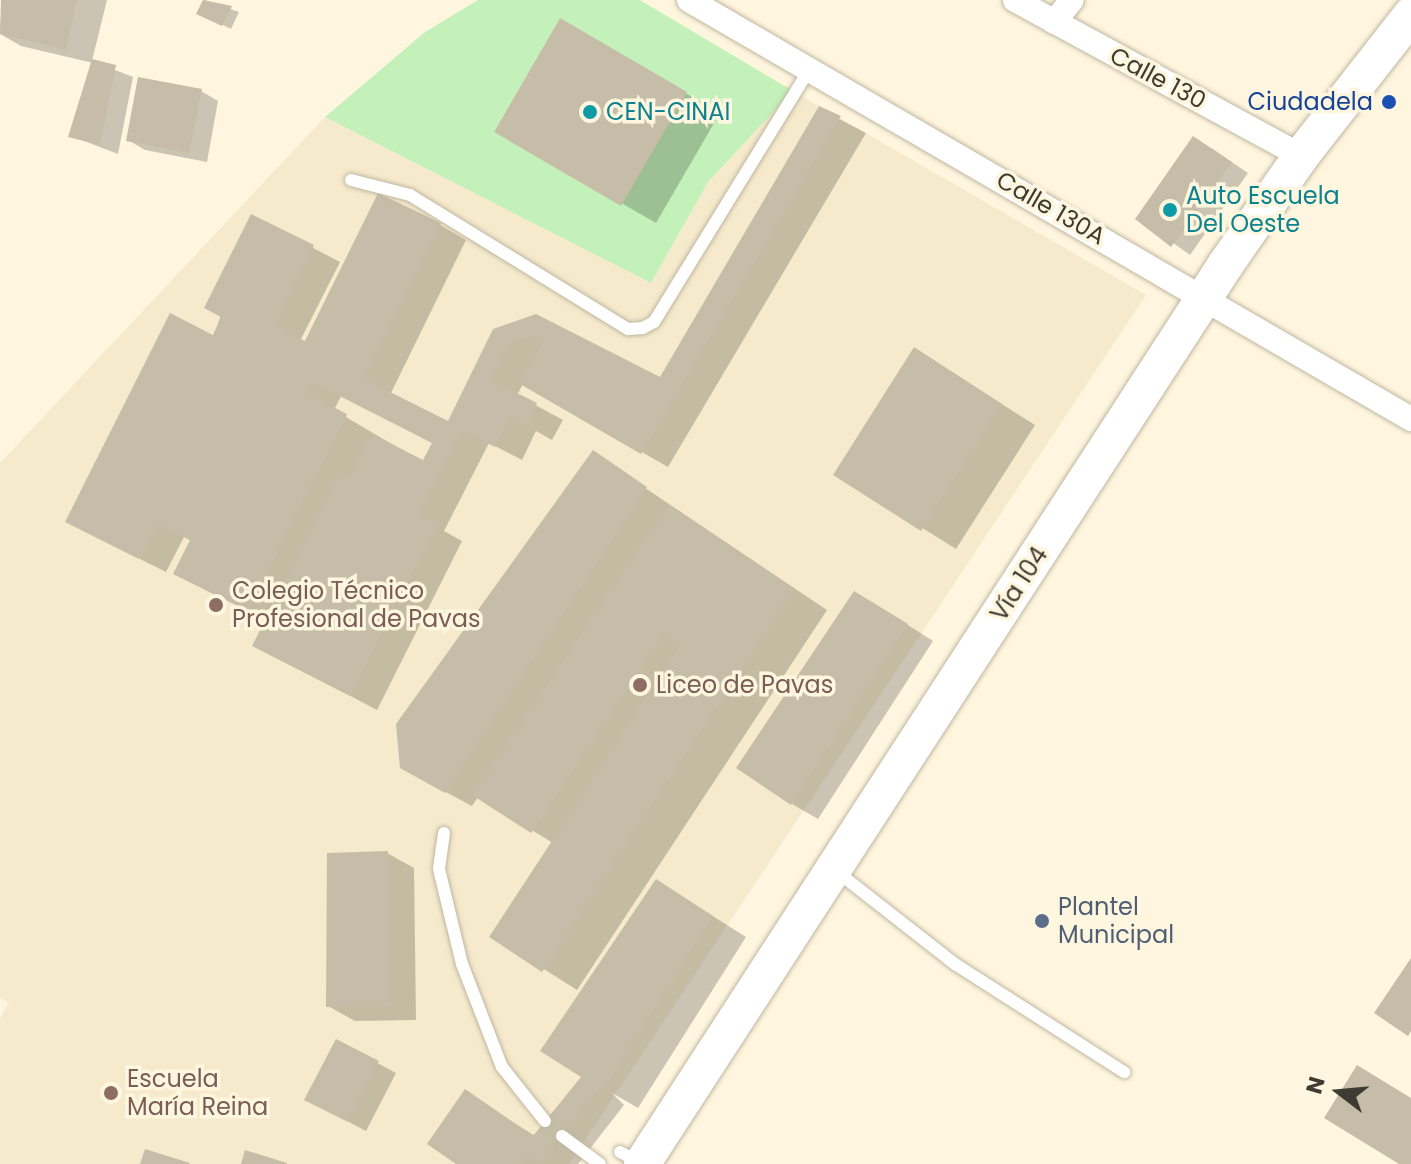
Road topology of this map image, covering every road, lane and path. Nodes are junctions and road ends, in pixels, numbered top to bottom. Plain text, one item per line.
1 (689, 0) edge
2 (1015, 0) edge
3 (1072, 0) edge
4 (1411, 15) edge
5 (1054, 22) junction
6 (809, 70) junction
7 (1301, 156) junction
8 (351, 180) dead end
9 (1205, 297) junction
10 (1411, 419) edge
11 (444, 833) dead end
12 (834, 869) junction
13 (1124, 1072) dead end
14 (545, 1121) dead end
15 (562, 1136) dead end
16 (637, 1161) edge
17 (600, 1164) edge

1 - 6 street, Calle 130A
2 - 5 street, Calle 130
3 - 5 street
4 - 7 main road, Vía 104
5 - 7 street, Calle 130
6 - 8 lane
6 - 9 street, Calle 130A
7 - 9 main road, Vía 104
9 - 10 street, Calle 130A
9 - 12 main road, Vía 104
11 - 14 lane
12 - 13 lane
12 - 16 main road, Vía 104
15 - 17 lane

